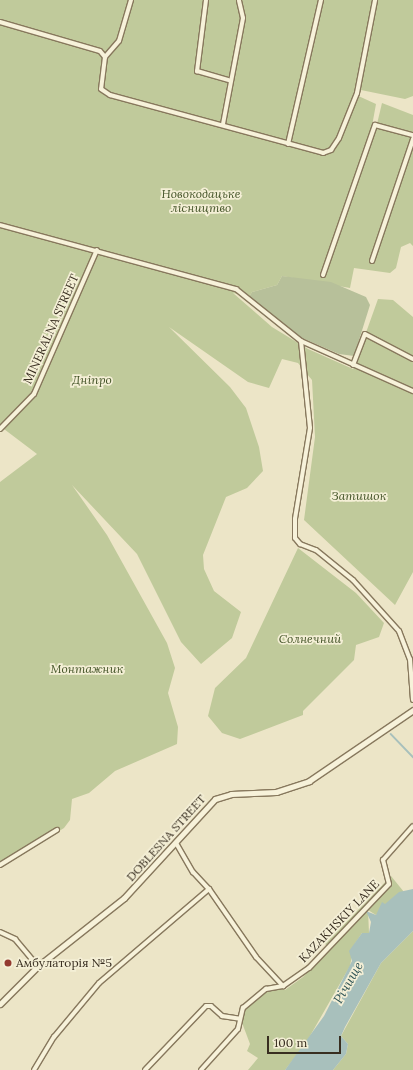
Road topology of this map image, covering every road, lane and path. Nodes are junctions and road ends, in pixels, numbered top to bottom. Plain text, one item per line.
1 (131, 0) edge
2 (206, 0) edge
3 (239, 0) edge
4 (321, 0) edge
5 (375, 0) edge
6 (0, 22) edge
7 (105, 57) junction
8 (229, 80) junction
9 (223, 124) junction
10 (413, 135) edge
11 (413, 139) edge
12 (288, 144) junction
13 (0, 225) edge
14 (97, 250) junction
15 (372, 261) dead end
16 (323, 275) dead end
17 (302, 341) junction
18 (413, 359) edge
19 (353, 365) junction
20 (413, 391) edge
21 (0, 428) edge
22 (413, 700) edge
23 (413, 710) edge
24 (413, 826) edge
25 (57, 830) dead end
26 (176, 843) junction
27 (0, 865) edge
28 (209, 889) junction
29 (0, 932) edge
30 (38, 966) junction
31 (283, 986) junction
32 (0, 1004) edge
33 (240, 1019) junction
34 (34, 1070) edge
35 (145, 1070) edge
36 (201, 1070) edge

1 - 7 street
2 - 8 street
3 - 8 street
4 - 12 street
5 - 12 street
6 - 7 street
7 - 9 street
8 - 9 street
9 - 12 street
10 - 16 street
11 - 15 street
13 - 14 street
14 - 17 street
14 - 21 street, MINERALNA STREET
17 - 19 street
17 - 22 street
18 - 19 street
19 - 20 street
23 - 26 street, DOBLESNA STREET
24 - 31 street, KAZAKHSKIY LANE
25 - 27 street
26 - 28 street
26 - 30 street, DOBLESNA STREET
28 - 31 street
28 - 34 street
29 - 30 street
30 - 32 street, DOBLESNA STREET
31 - 33 street, KAZAKHSKIY LANE
33 - 35 street
33 - 36 street, KAZAKHSKIY LANE

